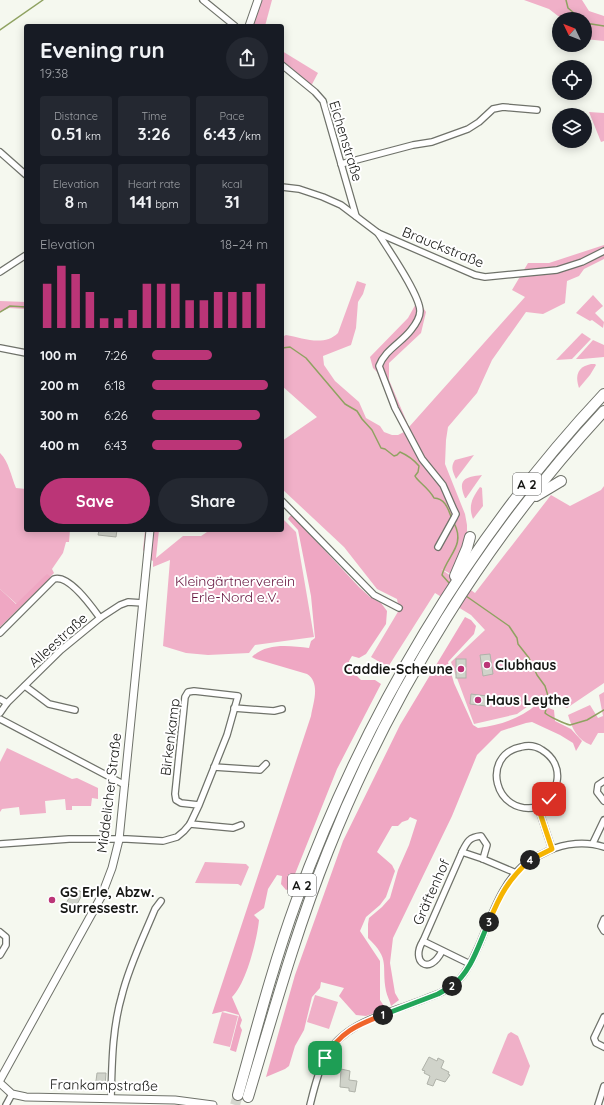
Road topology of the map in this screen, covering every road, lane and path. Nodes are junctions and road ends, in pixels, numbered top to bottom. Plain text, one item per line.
1 (203, 0) edge
2 (258, 0) edge
3 (233, 24) edge
4 (250, 24) edge
5 (284, 67) edge
6 (537, 110) dead end
7 (0, 152) edge
8 (341, 164) junction
9 (24, 173) edge
10 (284, 187) edge
11 (356, 216) junction
12 (378, 233) junction
13 (604, 251) edge
14 (24, 256) edge
15 (0, 272) edge
16 (0, 348) edge
17 (24, 353) edge
18 (604, 394) edge
19 (604, 411) edge
20 (561, 481) dead end
21 (529, 500) junction
22 (284, 503) edge
23 (150, 532) edge
24 (470, 537) dead end
25 (438, 547) dead end
26 (456, 580) junction
27 (143, 603) junction
28 (399, 608) dead end
29 (100, 618) junction
30 (0, 633) edge
31 (26, 686) junction
32 (0, 699) edge
33 (7, 703) junction
34 (234, 708) junction
35 (282, 709) dead end
36 (75, 710) dead end
37 (0, 713) edge
38 (0, 719) edge
39 (266, 764) dead end
40 (214, 766) junction
41 (604, 781) edge
42 (125, 785) junction
43 (604, 801) edge
44 (199, 805) junction
45 (538, 807) junction
46 (604, 820) edge
47 (190, 824) junction
48 (241, 825) dead end
49 (119, 840) junction
50 (0, 844) edge
51 (593, 844) junction
52 (604, 847) edge
53 (552, 849) junction
54 (462, 852) junction
55 (484, 859) junction
56 (516, 873) junction
57 (161, 901) dead end
58 (604, 919) edge
59 (604, 931) edge
60 (0, 932) edge
61 (423, 941) junction
62 (442, 951) junction
63 (0, 956) edge
64 (470, 964) junction
65 (604, 1017) edge
66 (604, 1047) edge
67 (0, 1081) edge
68 (604, 1086) edge
69 (12, 1094) junction
70 (238, 1095) tunnel mouth
71 (248, 1097) tunnel mouth
72 (111, 1099) junction
73 (6, 1105) edge
74 (213, 1105) edge
75 (310, 1105) edge
76 (598, 1105) edge

1 - 3 street
2 - 4 street
5 - 8 street, Eichenstraße
6 - 8 street
7 - 9 street
8 - 11 street, Eichenstraße
10 - 11 street, Brauckstraße
11 - 12 street, Brauckstraße
12 - 13 street, Brauckstraße
12 - 25 street
14 - 15 street
16 - 17 street
18 - 26 highway, A 2
19 - 21 highway, A 2
20 - 21 highway
21 - 71 highway, A 2
22 - 28 street
23 - 27 street, Middelicher Straße
24 - 26 highway
26 - 70 highway, A 2
27 - 29 street, Alleestraße
27 - 42 street, Middelicher Straße
29 - 30 street
29 - 31 street, Alleestraße
31 - 33 street, Alleestraße
31 - 36 street
32 - 33 street
33 - 37 street, Alleestraße
34 - 35 street
34 - 40 street, Birkenkamp
34 - 44 street, Birkenkamp
38 - 42 street
39 - 40 street
40 - 44 street, Birkenkamp
41 - 43 street
42 - 49 street, Middelicher Straße
44 - 47 street, Birkenkamp
45 - 45 street
45 - 53 street
46 - 51 street
47 - 48 street
47 - 49 street, Birkenkamp
49 - 50 street, Birkenkamp
49 - 67 street, Middelicher Straße
51 - 52 street
51 - 53 street
53 - 56 street
54 - 55 street, Gräftenhof
54 - 55 street, Gräftenhof
54 - 61 street, Gräftenhof
55 - 56 street, Gräftenhof
56 - 64 street
57 - 72 street
58 - 59 street
60 - 63 street
61 - 62 street, Gräftenhof
61 - 62 street, Gräftenhof
62 - 64 street, Gräftenhof
64 - 75 street
65 - 66 street
67 - 69 street
68 - 76 street
69 - 72 street, Frankampstraße
69 - 73 street
72 - 74 street, Frankampstraße

